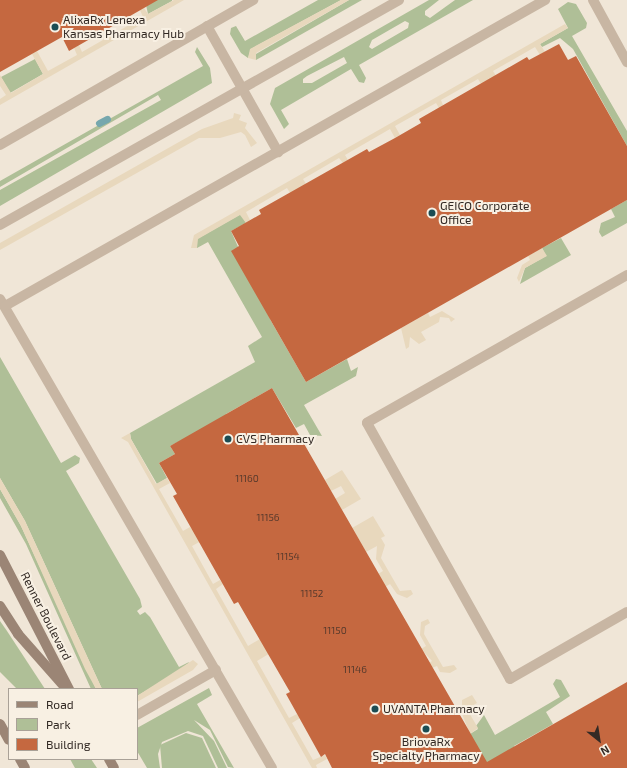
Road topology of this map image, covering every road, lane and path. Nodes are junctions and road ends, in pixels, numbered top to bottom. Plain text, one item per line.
1 (253, 0) edge
2 (399, 0) edge
3 (545, 0) edge
4 (592, 0) edge
5 (207, 26) junction
6 (627, 62) edge
7 (242, 88) junction
8 (0, 145) edge
9 (278, 152) junction
10 (0, 225) edge
11 (627, 275) edge
12 (2, 303) edge
13 (0, 555) edge
14 (0, 606) edge
15 (627, 612) edge
16 (216, 670) junction
17 (67, 688) edge
18 (67, 688) edge
19 (138, 714) edge
20 (0, 724) edge
21 (8, 738) edge
22 (272, 768) edge

1 - 5 lane
2 - 7 lane
3 - 9 lane
4 - 6 lane
5 - 7 lane
5 - 8 lane
7 - 9 lane
7 - 10 lane
9 - 12 lane
11 - 15 lane
12 - 16 lane
13 - 17 main road, Renner Boulevard
14 - 18 main road
16 - 19 lane
16 - 22 lane
20 - 21 main road

